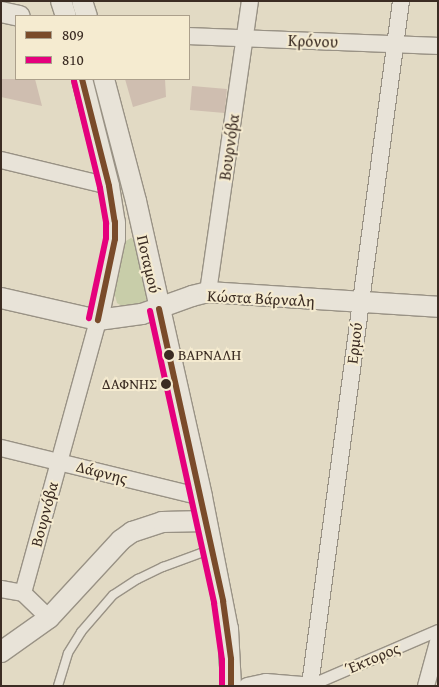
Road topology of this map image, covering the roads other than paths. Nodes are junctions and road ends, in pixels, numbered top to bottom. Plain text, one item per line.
1 (61, 1) edge
2 (82, 1) edge
3 (250, 1) edge
4 (401, 1) edge
5 (1, 12) edge
6 (15, 15) edge
7 (66, 15) edge
8 (87, 15) edge
9 (190, 36) edge
10 (245, 39) junction
11 (395, 45) junction
12 (438, 46) edge
13 (82, 80) edge
14 (104, 80) edge
15 (1, 160) edge
16 (109, 186) junction
17 (208, 292) junction
18 (1, 298) edge
19 (359, 304) junction
20 (438, 307) edge
21 (159, 309) junction
22 (98, 320) junction
23 (1, 448) edge
24 (58, 462) junction
25 (202, 497) junction
26 (206, 521) junction
27 (212, 550) junction
28 (1, 589) edge
29 (23, 594) junction
30 (49, 618) junction
31 (438, 630) edge
32 (438, 642) edge
33 (1, 652) edge
34 (312, 685) edge
35 (58, 686) edge
36 (231, 686) edge
37 (247, 686) edge
38 (426, 686) edge

1 - 7 street
2 - 8 street
3 - 10 street, Βουρνόβα
4 - 11 street, Ερμού
5 - 6 street
9 - 10 street, Κρόνου
10 - 11 street, Κρόνου
10 - 17 street, Βουρνόβα
11 - 12 street, Κρόνου
11 - 19 street, Ερμού
13 - 16 street, Ποταμού
14 - 21 street, Ποταμού
15 - 16 street
16 - 22 street, Ποταμού
17 - 19 street, Κώστα Βάρναλη
17 - 21 street, Κώστα Βάρναλη
18 - 22 street, Κώστα Βάρναλη
19 - 20 street, Κώστα Βάρναλη
19 - 34 street, Ερμού
21 - 22 street, Κώστα Βάρναλη
21 - 25 street, Ποταμού
22 - 24 street, Βουρνόβα
23 - 24 street, Δάφνης
24 - 25 street, Δάφνης
24 - 29 street, Βουρνόβα
25 - 26 street, Ποταμού
26 - 27 street, Ποταμού
26 - 30 street
27 - 35 lane
27 - 36 street, Ποταμού
28 - 29 street
29 - 30 street
30 - 33 street
31 - 34 street, Έκτορος
32 - 38 street
34 - 37 street, Έκτορος

